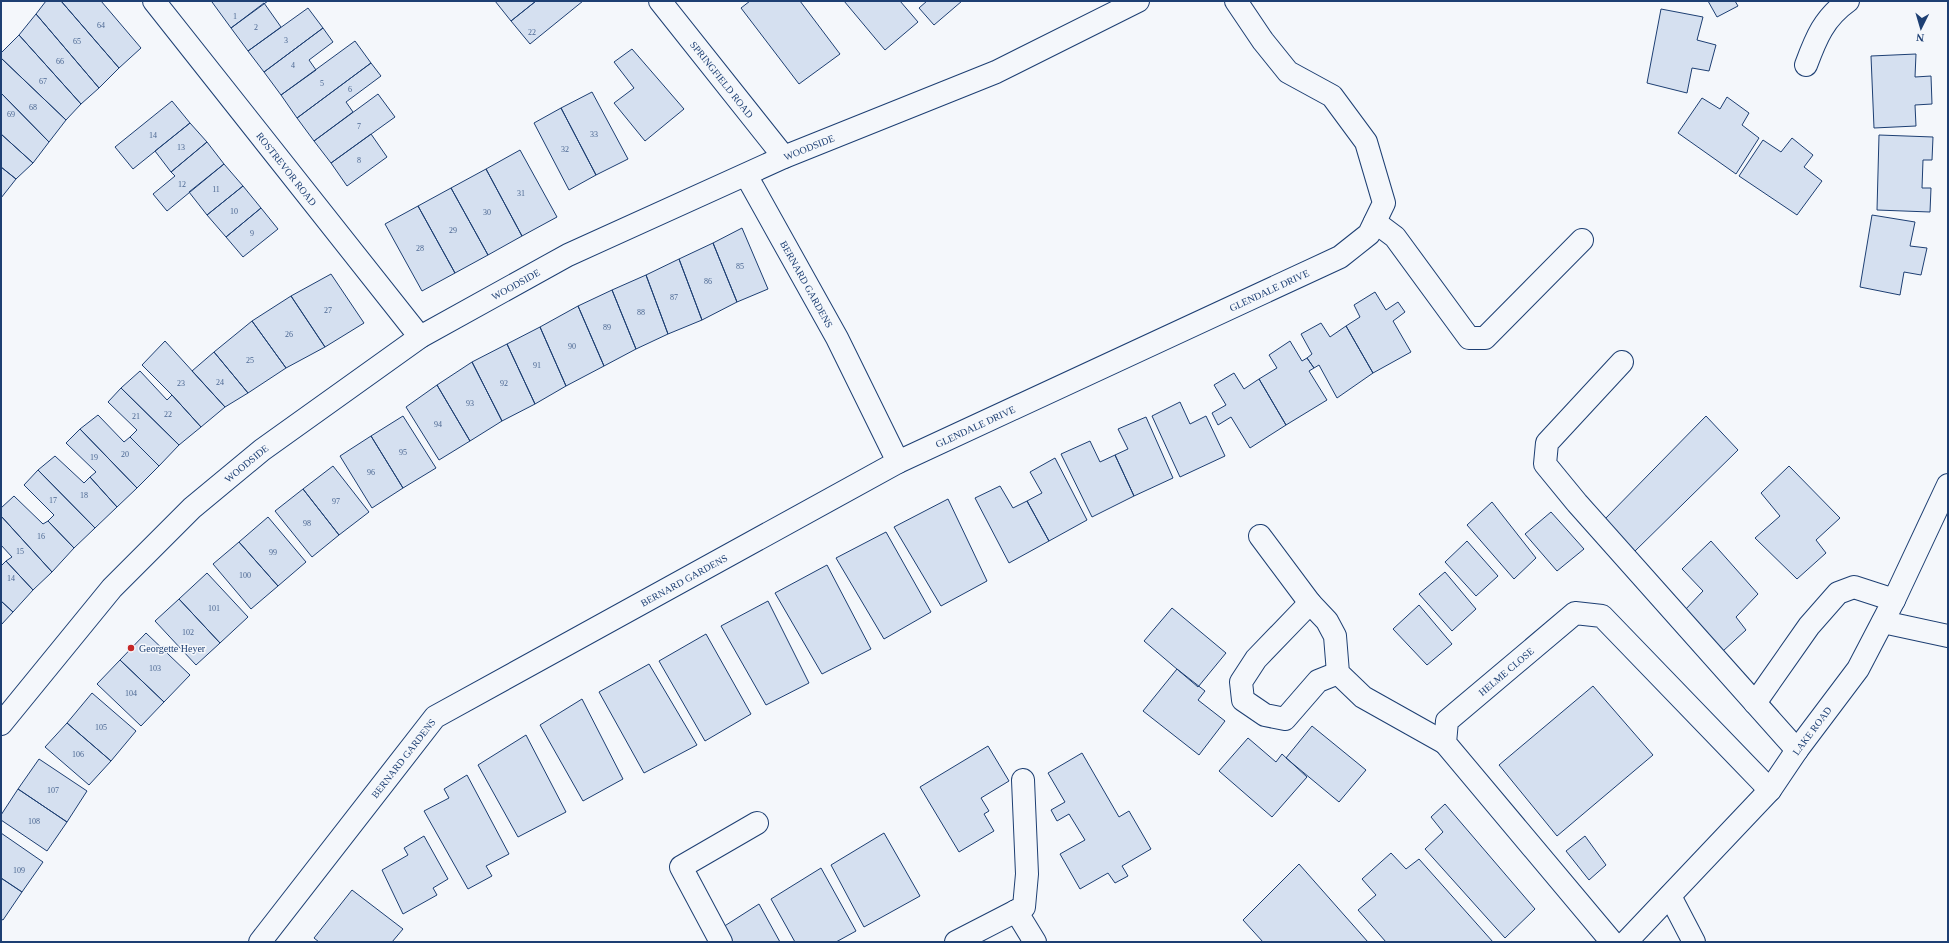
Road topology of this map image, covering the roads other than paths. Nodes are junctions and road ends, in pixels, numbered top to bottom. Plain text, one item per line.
1 (154, 1) edge
2 (660, 1) edge
3 (1138, 1) edge
4 (1236, 1) edge
5 (1848, 1) edge
6 (1806, 65) dead end
7 (784, 157) junction
8 (746, 175) junction
9 (1375, 222) junction
10 (1582, 240) dead end
11 (420, 337) junction
12 (1622, 362) dead end
13 (898, 462) junction
14 (1948, 485) edge
15 (1260, 536) dead end
16 (1894, 600) junction
17 (1310, 603) junction
18 (1883, 622) junction
19 (1948, 636) edge
20 (1338, 673) junction
21 (1755, 703) junction
22 (1, 724) edge
23 (1445, 743) junction
24 (1797, 750) junction
25 (1023, 780) dead end
26 (1770, 790) junction
27 (757, 823) dead end
28 (1670, 896) junction
29 (1016, 911) junction
30 (260, 942) edge
31 (721, 942) edge
32 (956, 942) edge
33 (1035, 942) edge
34 (1612, 942) edge
35 (1626, 942) edge
36 (1694, 942) edge

1 - 11 street, ROSTREVOR ROAD
2 - 7 street, SPRINGFIELD ROAD
3 - 7 street, WOODSIDE
4 - 9 street, GLENDALE DRIVE
5 - 6 street
7 - 8 street, WOODSIDE
8 - 11 street, WOODSIDE
8 - 13 street, BERNARD GARDENS
9 - 10 street
9 - 13 street, GLENDALE DRIVE
11 - 22 street, WOODSIDE
12 - 21 street
13 - 30 street, BERNARD GARDENS
14 - 16 street, LAKE ROAD
15 - 17 street
16 - 18 street, LAKE ROAD
16 - 21 street
17 - 20 street
17 - 20 street
18 - 19 street
18 - 24 street, LAKE ROAD
20 - 23 street
21 - 24 street
23 - 26 street, HELME CLOSE
23 - 34 street
24 - 26 street, LAKE ROAD
25 - 29 street
26 - 28 street, LAKE ROAD
27 - 31 street
28 - 35 street, LAKE ROAD
28 - 36 street
29 - 32 street
29 - 33 street

